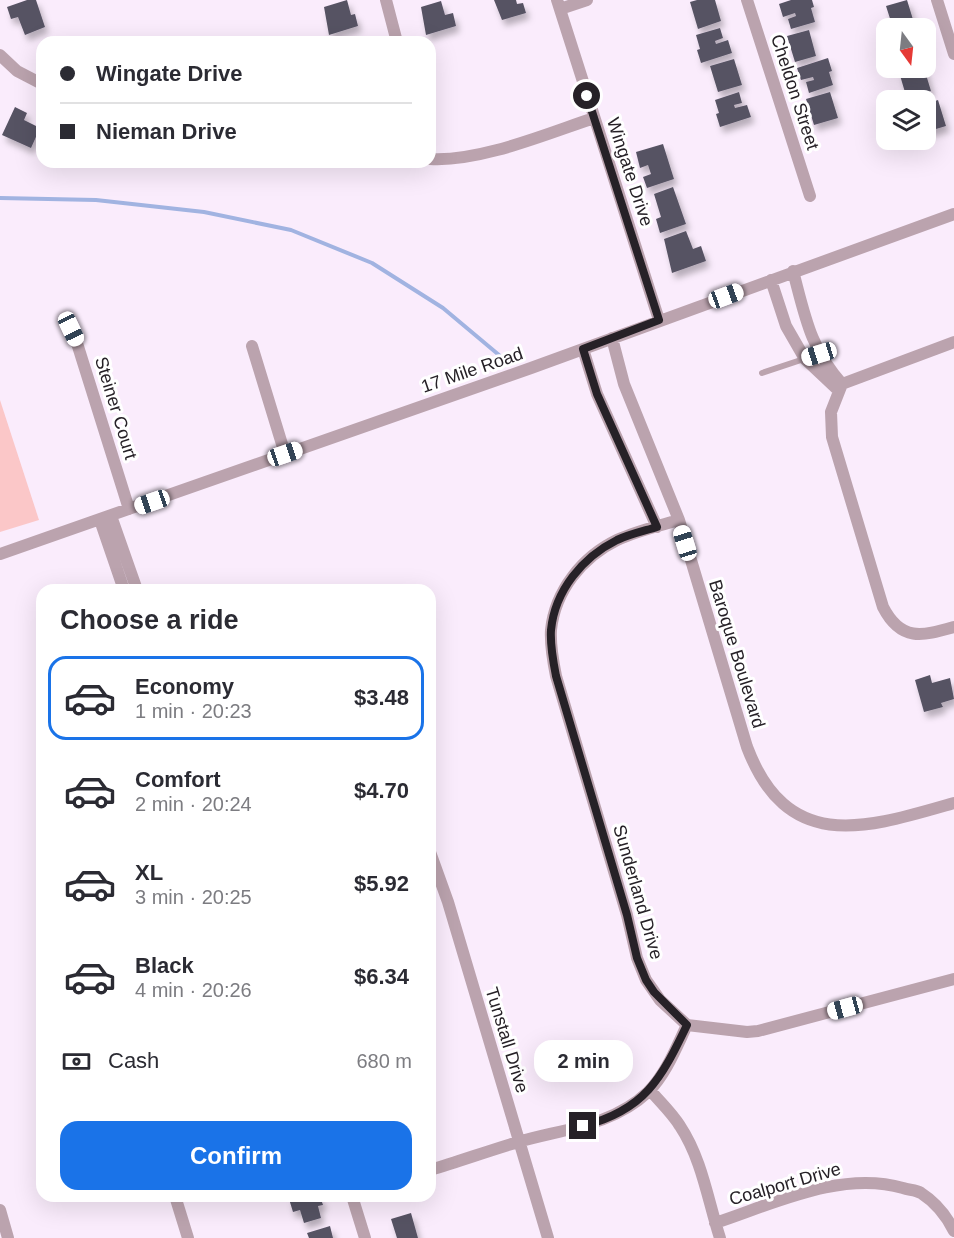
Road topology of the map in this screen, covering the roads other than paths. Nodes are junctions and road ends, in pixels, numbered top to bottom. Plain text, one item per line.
1 (386, 0) edge
2 (587, 0) edge
3 (747, 0) edge
4 (937, 0) edge
5 (558, 4) edge
6 (395, 36) edge
7 (954, 54) edge
8 (0, 55) edge
9 (36, 81) edge
10 (594, 118) junction
11 (436, 159) edge
12 (810, 196) dead end
13 (954, 214) edge
14 (793, 272) junction
15 (771, 280) junction
16 (66, 318) dead end
17 (659, 320) junction
18 (612, 338) junction
19 (954, 342) edge
20 (252, 346) dead end
21 (583, 349) junction
22 (819, 354) junction
23 (806, 359) junction
24 (762, 374) dead end
25 (841, 388) junction
26 (285, 454) junction
27 (129, 509) junction
28 (106, 518) junction
29 (679, 520) junction
30 (657, 527) junction
31 (0, 554) edge
32 (122, 584) edge
33 (134, 584) edge
34 (954, 627) edge
35 (954, 803) edge
36 (436, 869) edge
37 (954, 978) edge
38 (687, 1025) junction
39 (650, 1090) junction
40 (519, 1142) junction
41 (436, 1168) edge
42 (177, 1202) edge
43 (354, 1202) edge
44 (0, 1210) edge
45 (715, 1223) junction
46 (954, 1231) edge
47 (8, 1238) edge
48 (188, 1238) edge
49 (365, 1238) edge
50 (548, 1238) edge
51 (720, 1238) edge

1 - 6 street
2 - 5 street
3 - 12 street, Cheldon Street
4 - 7 street
5 - 10 street, Wingate Drive
8 - 9 street
10 - 11 street
10 - 17 street, Wingate Drive
13 - 14 street, 17 Mile Road
14 - 15 street, 17 Mile Road
14 - 22 street
15 - 17 street, 17 Mile Road
15 - 23 street
16 - 27 street, Steiner Court
17 - 18 street, 17 Mile Road
18 - 21 street, 17 Mile Road
18 - 29 street, Baroque Boulevard
19 - 25 street
20 - 26 street
21 - 26 street, 17 Mile Road
21 - 30 street
22 - 23 lane
22 - 25 street
23 - 24 lane
23 - 25 street
25 - 34 street
26 - 27 street, 17 Mile Road
27 - 28 street, 17 Mile Road
28 - 31 street, 17 Mile Road
28 - 32 street
28 - 33 street
29 - 30 street, Sunderland Drive
29 - 35 street, Baroque Boulevard
30 - 38 street, Sunderland Drive
36 - 40 street, Tunstall Drive
37 - 38 street
38 - 39 street
39 - 40 street
39 - 45 street
40 - 41 street
40 - 50 street, Tunstall Drive
42 - 48 street
43 - 49 street
44 - 47 street
45 - 46 street, Coalport Drive
45 - 51 street

